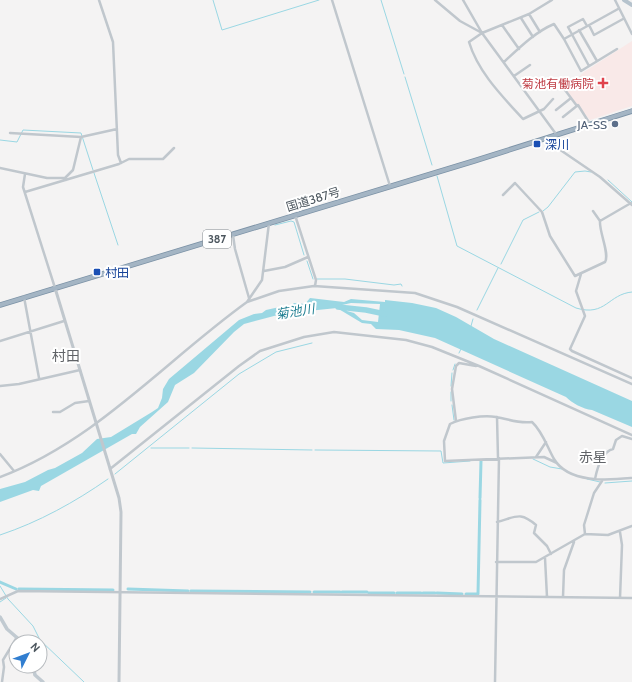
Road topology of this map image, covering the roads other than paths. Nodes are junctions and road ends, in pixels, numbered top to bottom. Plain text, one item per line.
1 (100, 0) edge
2 (332, 0) edge
3 (435, 0) edge
4 (463, 0) edge
5 (552, 0) edge
6 (614, 0) edge
7 (624, 0) edge
8 (632, 6) edge
9 (618, 9) junction
10 (529, 14) junction
11 (521, 18) junction
12 (623, 19) junction
13 (502, 26) junction
14 (588, 26) junction
15 (580, 30) junction
16 (540, 32) junction
17 (482, 33) junction
18 (632, 34) edge
19 (572, 35) junction
20 (533, 37) junction
21 (564, 39) junction
22 (519, 49) junction
23 (617, 49) dead end
24 (597, 61) junction
25 (504, 62) junction
26 (530, 65) dead end
27 (589, 66) junction
28 (514, 76) junction
29 (565, 90) dead end
30 (571, 98) junction
31 (553, 99) dead end
32 (577, 106) junction
33 (539, 110) junction
34 (556, 110) dead end
35 (632, 111) edge
36 (563, 117) dead end
37 (590, 124) junction
38 (117, 129) junction
39 (10, 133) dead end
40 (556, 134) junction
41 (81, 137) junction
42 (547, 138) junction
43 (174, 148) dead end
44 (121, 163) junction
45 (0, 168) edge
46 (25, 174) junction
47 (66, 179) junction
48 (390, 186) junction
49 (25, 192) junction
50 (503, 195) dead end
51 (631, 204) edge
52 (593, 211) dead end
53 (295, 215) junction
54 (600, 221) junction
55 (269, 223) junction
56 (233, 234) junction
57 (308, 257) junction
58 (264, 271) junction
59 (582, 274) junction
60 (315, 286) junction
61 (55, 288) junction
62 (24, 297) junction
63 (249, 298) junction
64 (247, 302) junction
65 (0, 305) edge
66 (64, 321) junction
67 (30, 331) junction
68 (0, 341) edge
69 (479, 366) junction
70 (80, 370) junction
71 (39, 378) junction
72 (632, 378) edge
73 (632, 384) edge
74 (0, 386) edge
75 (89, 401) junction
76 (53, 412) dead end
77 (498, 417) junction
78 (456, 421) junction
79 (96, 424) junction
80 (632, 435) edge
81 (632, 439) edge
82 (546, 442) junction
83 (0, 454) edge
84 (536, 457) junction
85 (498, 458) junction
86 (556, 463) junction
87 (110, 469) junction
88 (14, 471) junction
89 (0, 477) edge
90 (632, 478) edge
91 (594, 480) junction
92 (602, 480) junction
93 (497, 522) junction
94 (632, 526) edge
95 (620, 532) junction
96 (585, 534) junction
97 (574, 541) junction
98 (551, 554) junction
99 (544, 558) junction
100 (496, 562) junction
101 (120, 592) junction
102 (496, 596) junction
103 (547, 597) junction
104 (563, 597) junction
105 (620, 598) junction
106 (632, 598) edge
107 (0, 599) edge
108 (0, 617) edge
109 (1, 622) edge
110 (13, 634) edge
111 (8, 652) edge
112 (35, 674) edge
113 (2, 682) edge
114 (43, 682) edge
115 (120, 682) edge
116 (495, 682) edge

1 - 38 street
2 - 48 street
3 - 17 street
4 - 17 street
5 - 10 street
6 - 9 street
7 - 8 main road
9 - 12 street
9 - 14 street
10 - 11 street
10 - 16 street
11 - 13 street
11 - 20 street
12 - 14 street
12 - 18 street
13 - 17 street
13 - 22 street
14 - 15 street
14 - 19 street
15 - 19 street
15 - 24 street
16 - 20 street
16 - 21 street
17 - 25 street
17 - 33 street
19 - 21 street
19 - 27 street
20 - 22 street
21 - 27 street
22 - 25 street
23 - 24 street
24 - 27 street
25 - 28 street
26 - 28 street
28 - 33 street
29 - 30 street
30 - 32 street
30 - 34 street
31 - 33 street
32 - 36 street
32 - 37 street
33 - 40 street
35 - 37 highway, 国道387号 / 387
37 - 40 highway, 国道387号 / 387
38 - 41 street
38 - 44 street
39 - 41 street
40 - 42 highway, 国道387号 / 387
41 - 47 street
42 - 48 highway, 国道387号 / 387
42 - 51 street
43 - 44 street
44 - 47 street
45 - 46 street
46 - 47 street
46 - 49 street
47 - 49 street
48 - 53 highway, 国道387号 / 387
49 - 61 street
50 - 59 street
51 - 54 street
52 - 54 street
53 - 55 highway, 国道387号 / 387
53 - 57 street
54 - 59 street
55 - 56 highway, 国道387号 / 387
55 - 58 street
56 - 61 highway, 国道387号 / 387
56 - 63 street
57 - 58 street
57 - 60 street
58 - 63 street
59 - 72 street
60 - 64 street
60 - 73 street
61 - 62 highway, 国道387号 / 387
61 - 66 street
62 - 65 highway, 国道387号 / 387
62 - 67 street
63 - 64 street
64 - 79 street
66 - 67 street
66 - 70 street
67 - 68 street
67 - 71 street
69 - 78 street
69 - 80 street
69 - 87 street
70 - 71 street
70 - 75 street
71 - 74 street
75 - 76 street
75 - 79 street
77 - 78 street
77 - 82 street
77 - 85 street
78 - 85 street
79 - 87 street
79 - 88 street
81 - 91 street
82 - 84 street
82 - 86 street
83 - 88 street
84 - 85 street
84 - 86 street
85 - 93 street
86 - 91 street
87 - 101 street
88 - 89 street
90 - 92 street
91 - 92 street
92 - 96 street
93 - 98 street
93 - 100 street
94 - 95 street
95 - 96 street
95 - 105 street
96 - 97 street
97 - 98 street
97 - 104 street
98 - 99 street
99 - 100 street
99 - 103 street
100 - 102 street
101 - 102 street
101 - 107 street
101 - 115 street
102 - 103 street
102 - 116 street
103 - 104 street
104 - 105 street
105 - 106 street
108 - 109 main road
109 - 110 main road
111 - 113 street
112 - 114 main road

